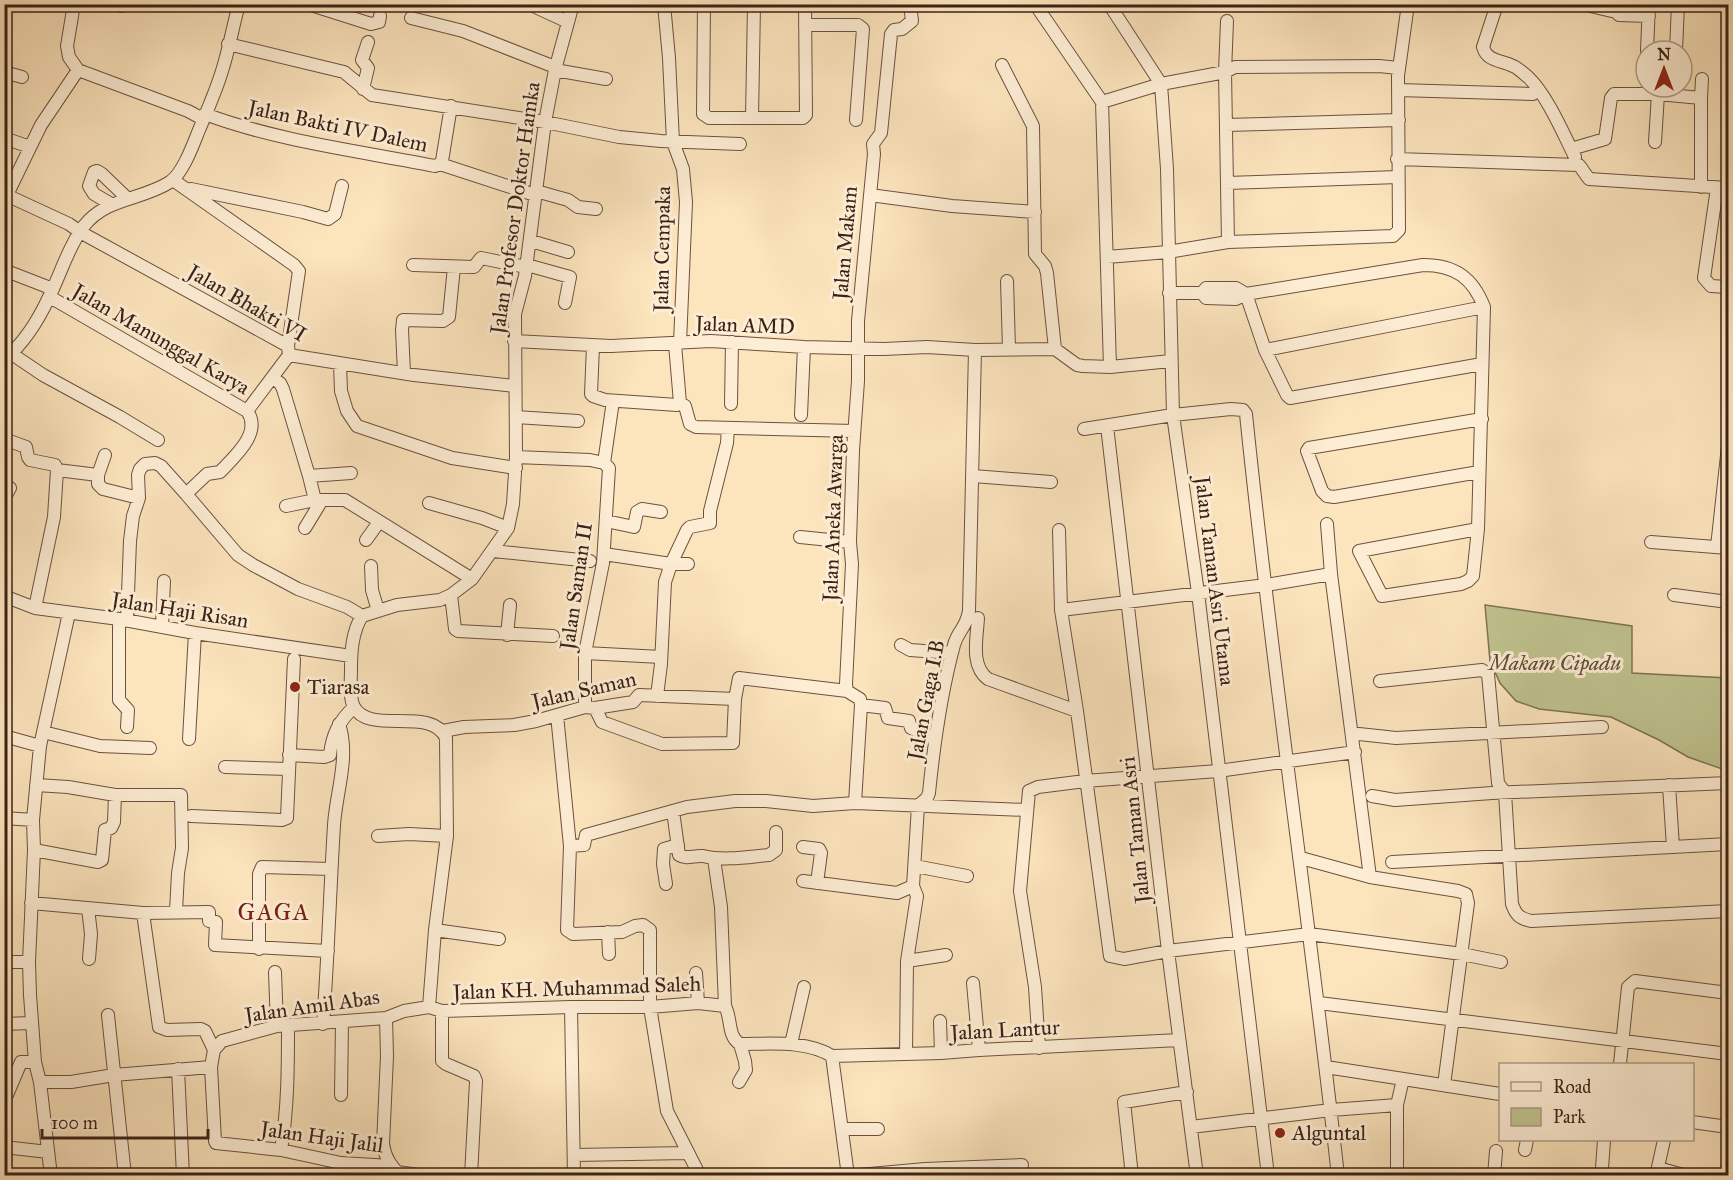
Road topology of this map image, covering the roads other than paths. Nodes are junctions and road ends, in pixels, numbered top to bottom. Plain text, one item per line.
1 (74, 4) edge
2 (239, 4) edge
3 (308, 4) edge
4 (529, 4) edge
5 (573, 4) edge
6 (664, 4) edge
7 (704, 4) edge
8 (754, 4) edge
9 (805, 4) edge
10 (910, 4) edge
11 (1109, 4) edge
12 (1408, 4) edge
13 (1497, 4) edge
14 (1582, 4) edge
15 (1677, 4) edge
16 (1036, 5) edge
17 (1649, 10) edge
18 (380, 16) dead end
19 (411, 18) dead end
20 (1227, 21) dead end
21 (568, 22) junction
22 (805, 25) junction
23 (1648, 39) edge
24 (1676, 39) edge
25 (368, 42) dead end
26 (228, 44) junction
27 (1002, 65) dead end
28 (1398, 68) junction
29 (555, 69) junction
30 (78, 70) junction
31 (4, 72) edge
32 (1225, 72) junction
33 (22, 77) dead end
34 (606, 78) dead end
35 (1702, 79) dead end
36 (1166, 83) junction
37 (363, 89) junction
38 (1398, 90) junction
39 (1533, 94) dead end
40 (1634, 94) edge
41 (1694, 97) edge
42 (1701, 98) junction
43 (1658, 99) edge
44 (1102, 102) junction
45 (451, 106) junction
46 (204, 117) junction
47 (752, 118) junction
48 (856, 120) dead end
49 (1399, 120) junction
50 (545, 122) junction
51 (1226, 125) junction
52 (4, 138) edge
53 (673, 142) junction
54 (1655, 142) dead end
55 (740, 144) dead end
56 (30, 147) junction
57 (1571, 149) junction
58 (1397, 159) junction
59 (440, 165) junction
60 (1579, 165) junction
61 (1398, 177) junction
62 (173, 180) junction
63 (1227, 183) junction
64 (342, 186) dead end
65 (1701, 187) junction
66 (1723, 188) edge
67 (187, 189) junction
68 (536, 193) junction
69 (6, 195) edge
70 (870, 195) junction
71 (128, 199) junction
72 (111, 204) junction
73 (596, 209) dead end
74 (1035, 212) junction
75 (80, 232) junction
76 (531, 241) junction
77 (1228, 242) junction
78 (568, 252) dead end
79 (1168, 256) junction
80 (1107, 257) junction
81 (413, 265) dead end
82 (527, 266) junction
83 (454, 267) junction
84 (4, 270) edge
85 (1007, 282) dead end
86 (1728, 287) edge
87 (51, 293) junction
88 (1169, 293) junction
89 (1246, 294) junction
90 (565, 303) dead end
91 (1484, 307) junction
92 (514, 341) junction
93 (732, 342) junction
94 (678, 343) junction
95 (593, 346) junction
96 (804, 347) junction
97 (857, 347) junction
98 (1009, 349) junction
99 (1055, 349) junction
100 (289, 350) junction
101 (975, 350) junction
102 (1265, 350) junction
103 (7, 355) edge
104 (1171, 361) junction
105 (340, 364) junction
106 (1482, 364) junction
107 (1110, 367) junction
108 (404, 373) junction
109 (272, 378) junction
110 (515, 386) junction
111 (613, 400) junction
112 (680, 403) junction
113 (731, 404) dead end
114 (247, 411) junction
115 (801, 415) dead end
116 (1173, 415) junction
117 (516, 417) junction
118 (1482, 419) junction
119 (578, 421) dead end
120 (1107, 426) junction
121 (728, 428) junction
122 (1084, 429) dead end
123 (854, 431) junction
124 (4, 439) edge
125 (158, 440) dead end
126 (1728, 446) edge
127 (105, 455) dead end
128 (516, 463) junction
129 (607, 467) junction
130 (57, 470) junction
131 (1479, 472) junction
132 (351, 473) dead end
133 (98, 475) junction
134 (309, 476) junction
135 (973, 476) junction
136 (1051, 482) dead end
137 (186, 494) junction
138 (139, 498) junction
139 (315, 500) junction
140 (429, 504) dead end
141 (286, 506) dead end
142 (662, 512) dead end
143 (606, 521) junction
144 (379, 522) junction
145 (1327, 524) dead end
146 (305, 528) dead end
147 (508, 528) junction
148 (1478, 529) junction
149 (1059, 530) dead end
150 (800, 537) dead end
151 (366, 540) dead end
152 (850, 542) junction
153 (1651, 542) dead end
154 (1723, 548) edge
155 (494, 551) junction
156 (604, 554) junction
157 (590, 561) dead end
158 (671, 564) junction
159 (688, 564) dead end
160 (371, 566) dead end
161 (1331, 574) junction
162 (472, 579) junction
163 (164, 582) dead end
164 (1266, 585) junction
165 (1197, 593) junction
166 (451, 595) junction
167 (1674, 595) dead end
168 (4, 596) edge
169 (1728, 602) edge
170 (1128, 603) junction
171 (510, 605) dead end
172 (34, 608) junction
173 (1061, 610) junction
174 (378, 611) junction
175 (69, 613) junction
176 (362, 616) junction
177 (978, 618) dead end
178 (123, 620) junction
179 (162, 627) junction
180 (195, 633) junction
181 (507, 635) junction
182 (553, 636) dead end
183 (901, 645) dead end
184 (585, 653) junction
185 (952, 653) junction
186 (351, 656) junction
187 (661, 657) junction
188 (294, 659) dead end
189 (1380, 681) dead end
190 (847, 691) junction
191 (657, 696) junction
192 (735, 699) junction
193 (861, 705) junction
194 (354, 707) junction
195 (590, 708) junction
196 (1077, 711) junction
197 (557, 715) junction
198 (339, 724) junction
199 (127, 727) dead end
200 (1602, 727) dead end
201 (443, 731) junction
202 (1493, 731) junction
203 (42, 732) junction
204 (1359, 734) dead end
205 (4, 736) edge
206 (189, 739) dead end
207 (935, 739) junction
208 (40, 746) junction
209 (150, 748) dead end
210 (1355, 752) junction
211 (289, 755) junction
212 (1286, 761) junction
213 (225, 766) dead end
214 (288, 770) junction
215 (1218, 771) junction
216 (1149, 776) junction
217 (1085, 782) junction
218 (1728, 783) edge
219 (36, 785) junction
220 (1669, 785) junction
221 (1505, 793) junction
222 (115, 795) junction
223 (1372, 796) dead end
224 (855, 803) junction
225 (918, 806) junction
226 (1027, 810) junction
227 (673, 811) junction
228 (191, 816) dead end
229 (4, 818) edge
230 (33, 820) junction
231 (776, 832) dead end
232 (378, 836) dead end
233 (447, 836) junction
234 (1728, 844) edge
235 (678, 845) junction
236 (570, 846) junction
237 (803, 847) dead end
238 (1673, 847) junction
239 (34, 850) junction
240 (1509, 856) junction
241 (1300, 858) junction
242 (714, 859) junction
243 (1392, 862) dead end
244 (915, 866) junction
245 (332, 870) junction
246 (967, 876) dead end
247 (1370, 876) junction
248 (803, 881) dead end
249 (817, 883) junction
250 (666, 884) dead end
251 (913, 886) junction
252 (31, 903) junction
253 (88, 909) junction
254 (176, 911) junction
255 (1728, 911) edge
256 (143, 913) junction
257 (435, 930) junction
258 (608, 932) junction
259 (1309, 934) junction
260 (499, 939) dead end
261 (1239, 942) junction
262 (259, 949) junction
263 (328, 951) junction
264 (1168, 951) junction
265 (609, 954) dead end
266 (1462, 954) junction
267 (946, 956) dead end
268 (89, 959) dead end
269 (907, 961) junction
270 (4, 962) edge
271 (29, 962) junction
272 (1501, 962) dead end
273 (275, 972) dead end
274 (696, 973) dead end
275 (973, 983) dead end
276 (804, 987) dead end
277 (1728, 993) edge
278 (698, 1003) junction
279 (1319, 1003) junction
280 (725, 1006) junction
281 (429, 1007) junction
282 (571, 1007) junction
283 (650, 1007) junction
284 (442, 1011) junction
285 (108, 1015) dead end
286 (386, 1018) junction
287 (1451, 1018) junction
288 (342, 1022) junction
289 (940, 1022) dead end
290 (31, 1023) junction
291 (4, 1024) edge
292 (323, 1024) junction
293 (283, 1026) junction
294 (1179, 1040) junction
295 (1623, 1041) junction
296 (740, 1044) junction
297 (790, 1044) junction
298 (1039, 1048) junction
299 (214, 1050) junction
300 (979, 1050) junction
301 (941, 1053) junction
302 (906, 1054) junction
303 (1728, 1054) edge
304 (832, 1056) junction
305 (35, 1062) junction
306 (1620, 1063) edge
307 (1326, 1066) junction
308 (211, 1067) junction
309 (178, 1069) junction
310 (114, 1075) junction
311 (1403, 1078) junction
312 (40, 1082) junction
313 (739, 1082) dead end
314 (1444, 1085) junction
315 (1187, 1092) junction
316 (1499, 1094) edge
317 (341, 1095) dead end
318 (5, 1096) edge
319 (1397, 1105) junction
320 (1331, 1110) junction
321 (1260, 1118) junction
322 (1694, 1122) edge
323 (1191, 1127) junction
324 (1728, 1127) edge
325 (843, 1129) junction
326 (878, 1129) dead end
327 (1604, 1141) edge
328 (1664, 1141) edge
329 (4, 1147) edge
330 (281, 1150) junction
331 (1496, 1151) dead end
332 (48, 1152) junction
333 (687, 1153) junction
334 (574, 1155) junction
335 (337, 1162) junction
336 (1602, 1168) dead end
337 (1016, 1169) edge
338 (396, 1171) edge
339 (960, 1172) edge
340 (1657, 1172) edge
341 (51, 1176) edge
342 (125, 1176) edge
343 (183, 1176) edge
344 (335, 1176) edge
345 (426, 1176) edge
346 (471, 1176) edge
347 (574, 1176) edge
348 (700, 1176) edge
349 (848, 1176) edge
350 (1132, 1176) edge
351 (1197, 1176) edge
352 (1268, 1176) edge
353 (1338, 1176) edge
354 (1397, 1176) edge
355 (1494, 1176) edge
356 (1687, 1176) edge

1 - 30 street
2 - 26 street
3 - 18 street
4 - 21 street
5 - 21 street, Jalan Profesor Doktor Hamka
6 - 53 street, Jalan Cempaka
7 - 47 street
8 - 47 street
9 - 22 street
10 - 70 street, Jalan Makam
11 - 36 street, Jalan Taman Asri Utama
12 - 28 street
13 - 57 street
14 - 17 street
15 - 24 street
16 - 44 street
17 - 23 street
19 - 29 street
20 - 32 street
21 - 29 street, Jalan Profesor Doktor Hamka
22 - 47 street
22 - 48 street
25 - 37 street
26 - 37 street
26 - 46 street
27 - 74 street
28 - 32 street
28 - 38 street
29 - 34 street
29 - 50 street, Jalan Profesor Doktor Hamka
30 - 46 street, Jalan Bakti IV Dalem
30 - 56 street
31 - 33 street
32 - 36 street
32 - 51 street
35 - 42 street
36 - 44 street
36 - 79 street, Jalan Taman Asri Utama
37 - 45 street
38 - 39 street
38 - 49 street
40 - 57 street
41 - 42 street
42 - 65 street
43 - 54 street
44 - 80 street
45 - 50 street
45 - 59 street, Jalan Bakti IV Dalem
46 - 59 street, Jalan Bakti IV Dalem
46 - 62 street
49 - 51 street
49 - 58 street
50 - 53 street
50 - 68 street, Jalan Profesor Doktor Hamka
51 - 63 street
52 - 56 street
53 - 55 street
53 - 94 street, Jalan Cempaka
56 - 69 street
57 - 60 street
58 - 60 street
58 - 61 street
59 - 68 street
60 - 65 street
61 - 63 street
61 - 77 street
62 - 67 street
62 - 71 street
63 - 77 street
64 - 67 street
65 - 66 street
66 - 86 street
67 - 100 street
68 - 73 street
68 - 76 street, Jalan Profesor Doktor Hamka
69 - 75 street, Jalan Bhakti VI
70 - 74 street
70 - 97 street, Jalan Makam
71 - 72 street
71 - 72 street
72 - 75 street
74 - 99 street
75 - 87 street
75 - 100 street, Jalan Bhakti VI
76 - 78 street
76 - 82 street, Jalan Profesor Doktor Hamka
77 - 79 street
79 - 80 street
79 - 88 street, Jalan Taman Asri Utama
80 - 107 street
81 - 83 street
82 - 83 street
82 - 90 street
82 - 92 street, Jalan Profesor Doktor Hamka
83 - 108 street
84 - 87 street, Jalan Manunggal Karya
85 - 98 street
87 - 103 street
87 - 114 street, Jalan Manunggal Karya
88 - 89 street
88 - 104 street, Jalan Taman Asri Utama
89 - 91 street
89 - 102 street
91 - 102 street
91 - 106 street
92 - 95 street, Jalan AMD
92 - 110 street, Jalan Profesor Doktor Hamka
93 - 94 street, Jalan AMD
93 - 96 street, Jalan AMD
93 - 113 street
94 - 95 street, Jalan AMD
94 - 112 street, Jalan Cempaka
95 - 111 street
96 - 97 street, Jalan AMD
96 - 115 street
97 - 101 street, Jalan AMD
97 - 123 street, Jalan Aneka Awarga
98 - 99 street, Jalan AMD
98 - 101 street, Jalan AMD
99 - 107 street
100 - 105 street, Jalan Bhakti VI
100 - 109 street
101 - 135 street, Jalan Gaga I.B
102 - 106 street
103 - 125 street
104 - 107 street
104 - 116 street, Jalan Taman Asri Utama
105 - 108 street, Jalan Bhakti VI
105 - 128 street
106 - 118 street
108 - 110 street, Jalan Bhakti VI
109 - 114 street
109 - 134 street
110 - 117 street, Jalan Profesor Doktor Hamka
111 - 112 street
111 - 129 street, Jalan Saman II
112 - 121 street
114 - 137 street, Jalan Manunggal Karya
116 - 120 street
116 - 164 street
116 - 165 street, Jalan Taman Asri Utama
117 - 119 street
117 - 128 street, Jalan Profesor Doktor Hamka
118 - 131 street
118 - 131 street
120 - 122 street
120 - 170 street, Jalan Taman Asri
121 - 123 street
121 - 158 street
123 - 152 street, Jalan Aneka Awarga
124 - 130 street
126 - 154 street
127 - 133 street
128 - 129 street
128 - 147 street, Jalan Profesor Doktor Hamka
129 - 143 street, Jalan Saman II
130 - 133 street
130 - 172 street
131 - 148 street
132 - 134 street
133 - 138 street
134 - 139 street
135 - 136 street
135 - 185 street, Jalan Gaga I.B
137 - 138 street
137 - 176 street
138 - 178 street
139 - 141 street
139 - 144 street
139 - 146 street
140 - 147 street
142 - 143 street
143 - 156 street, Jalan Saman II
144 - 151 street
144 - 162 street
145 - 161 street
147 - 155 street, Jalan Profesor Doktor Hamka
148 - 148 street
149 - 173 street
150 - 152 street
152 - 190 street, Jalan Aneka Awarga
153 - 154 street
155 - 157 street
155 - 162 street, Jalan Profesor Doktor Hamka
156 - 158 street
156 - 184 street, Jalan Saman II
158 - 159 street
158 - 187 street
160 - 174 street
161 - 164 street
161 - 210 street
162 - 166 street, Jalan Profesor Doktor Hamka
163 - 179 street
164 - 165 street
164 - 212 street
165 - 170 street
165 - 215 street, Jalan Taman Asri Utama
166 - 174 street, Jalan Profesor Doktor Hamka
166 - 181 street
167 - 169 street
168 - 172 street, Jalan Haji Risan
170 - 173 street
170 - 216 street, Jalan Taman Asri
171 - 181 street
172 - 175 street, Jalan Haji Risan
173 - 196 street
174 - 176 street, Jalan Profesor Doktor Hamka
175 - 178 street, Jalan Haji Risan
175 - 203 street
176 - 186 street
177 - 196 street
178 - 179 street, Jalan Haji Risan
178 - 199 street
179 - 180 street, Jalan Haji Risan
180 - 186 street, Jalan Haji Risan
180 - 206 street
181 - 182 street
183 - 185 street
184 - 187 street
184 - 195 street, Jalan Saman II
185 - 207 street, Jalan Gaga I.B
186 - 194 street
187 - 191 street
188 - 211 street
189 - 202 street
190 - 192 street
190 - 193 street
191 - 192 street, Jalan Saman
191 - 195 street, Jalan Saman
192 - 195 street
193 - 207 street
193 - 224 street
194 - 198 street
194 - 201 street
195 - 197 street, Jalan Saman
196 - 217 street
197 - 201 street, Jalan Saman
197 - 236 street
198 - 211 street
198 - 245 street
200 - 202 street
201 - 233 street
202 - 204 street
202 - 221 street
203 - 208 street
203 - 209 street
205 - 208 street
207 - 225 street, Jalan Gaga I.B
208 - 219 street
210 - 212 street
210 - 247 street
211 - 214 street
212 - 215 street
212 - 241 street
213 - 214 street
214 - 228 street
215 - 216 street
215 - 261 street, Jalan Taman Asri Utama
216 - 217 street
216 - 264 street, Jalan Taman Asri
217 - 226 street
217 - 264 street
218 - 220 street
219 - 222 street
219 - 230 street
220 - 221 street
220 - 238 street
221 - 223 street
221 - 240 street
222 - 239 street
222 - 254 street
224 - 225 street
224 - 227 street
225 - 226 street
225 - 244 street, Jalan Gaga I.B
226 - 298 street
227 - 235 street
227 - 236 street
229 - 230 street
230 - 239 street
231 - 242 street
232 - 233 street
233 - 257 street
234 - 238 street
235 - 242 street
235 - 250 street
236 - 258 street
237 - 249 street
238 - 240 street
239 - 252 street
240 - 243 street
240 - 255 street
241 - 247 street
241 - 259 street
242 - 280 street
244 - 246 street
244 - 251 street, Jalan Gaga I.B
245 - 262 street
245 - 263 street
247 - 266 street
248 - 249 street
249 - 251 street
251 - 269 street, Jalan Gaga I.B
252 - 253 street
252 - 271 street
253 - 256 street
253 - 268 street
254 - 256 street
254 - 262 street
256 - 299 street
257 - 260 street
257 - 281 street
258 - 265 street
258 - 283 street
259 - 261 street
259 - 266 street
259 - 279 street
261 - 264 street
261 - 321 street, Jalan Taman Asri Utama
262 - 263 street
263 - 292 street
264 - 294 street, Jalan Taman Asri
266 - 272 street
266 - 287 street
267 - 269 street
269 - 302 street, Jalan Gaga I.B
270 - 271 street
271 - 290 street
273 - 293 street
274 - 278 street
275 - 300 street
276 - 297 street
277 - 295 street
278 - 280 street, Jalan KH. Muhammad Saleh
278 - 283 street, Jalan KH. Muhammad Saleh
279 - 287 street
279 - 307 street
280 - 296 street
281 - 284 street, Jalan KH. Muhammad Saleh
281 - 286 street, Jalan Amil Abas
282 - 283 street, Jalan KH. Muhammad Saleh
282 - 284 street, Jalan KH. Muhammad Saleh
282 - 334 street
283 - 333 street
284 - 346 street
285 - 310 street
286 - 288 street, Jalan Amil Abas
286 - 338 street
287 - 295 street
287 - 314 street
288 - 292 street, Jalan Amil Abas
288 - 317 street
289 - 301 street
290 - 291 street
290 - 305 street
292 - 293 street, Jalan Amil Abas
293 - 299 street, Jalan Amil Abas
293 - 330 street
294 - 298 street, Jalan Lantur
294 - 315 street, Jalan Taman Asri
295 - 303 street
295 - 306 street
296 - 297 street
296 - 313 street
297 - 304 street
298 - 300 street, Jalan Lantur
299 - 308 street
300 - 301 street, Jalan Lantur
301 - 302 street, Jalan Lantur
302 - 304 street, Jalan Lantur
304 - 325 street
305 - 312 street
305 - 318 street
307 - 311 street
307 - 320 street
308 - 309 street
308 - 330 street, Jalan Haji Jalil
309 - 310 street
309 - 343 street
310 - 312 street
310 - 342 street
311 - 314 street
311 - 319 street
312 - 332 street
314 - 316 street
315 - 323 street, Jalan Taman Asri
315 - 350 street
319 - 320 street
319 - 354 street
320 - 321 street
320 - 353 street
321 - 323 street
321 - 352 street, Jalan Taman Asri Utama
322 - 324 street
323 - 351 street, Jalan Taman Asri
325 - 326 street
325 - 349 street
327 - 336 street
328 - 340 street
329 - 332 street
330 - 335 street, Jalan Haji Jalil
331 - 355 street
332 - 341 street
333 - 334 street
333 - 348 street
334 - 347 street
335 - 338 street, Jalan Haji Jalil
335 - 344 street
337 - 339 street
338 - 345 street, Jalan Haji Jalil
339 - 349 street
340 - 356 street

